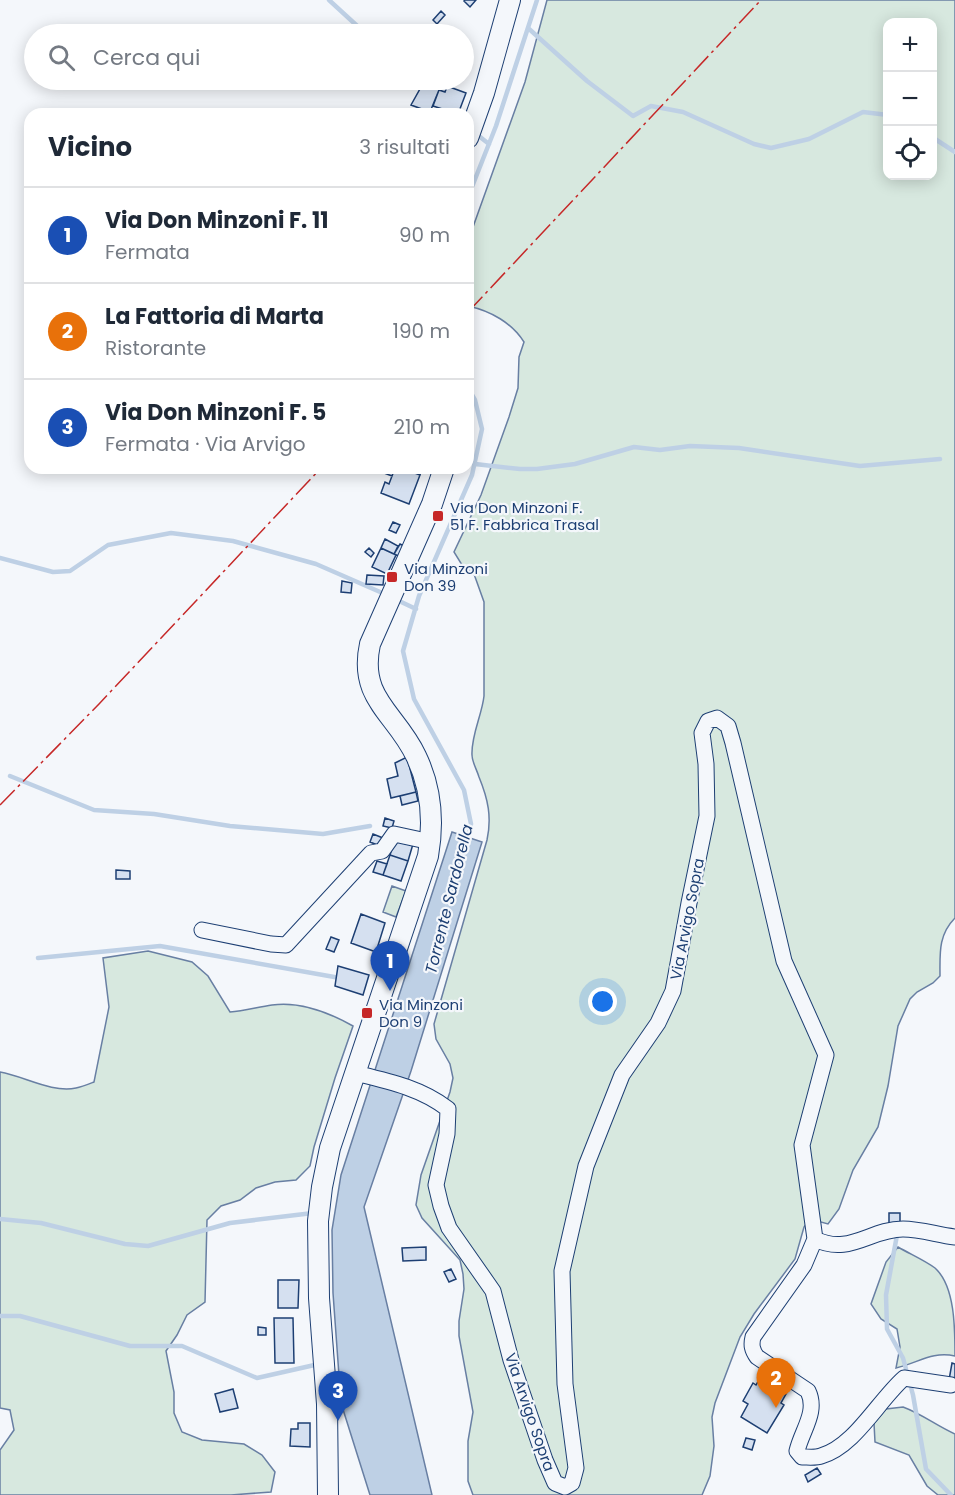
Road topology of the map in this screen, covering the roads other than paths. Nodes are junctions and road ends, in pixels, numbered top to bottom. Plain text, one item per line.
1 (510, 0) edge
2 (474, 121) edge
3 (442, 474) edge
4 (431, 842) junction
5 (202, 930) dead end
6 (360, 1074) junction
7 (955, 1237) edge
8 (815, 1239) junction
9 (951, 1385) dead end
10 (328, 1495) edge

1 - 2 main road
3 - 4 main road
4 - 5 street
4 - 6 main road
6 - 8 street, Via Arvigo Sopra
6 - 10 main road
7 - 8 street
8 - 9 street

